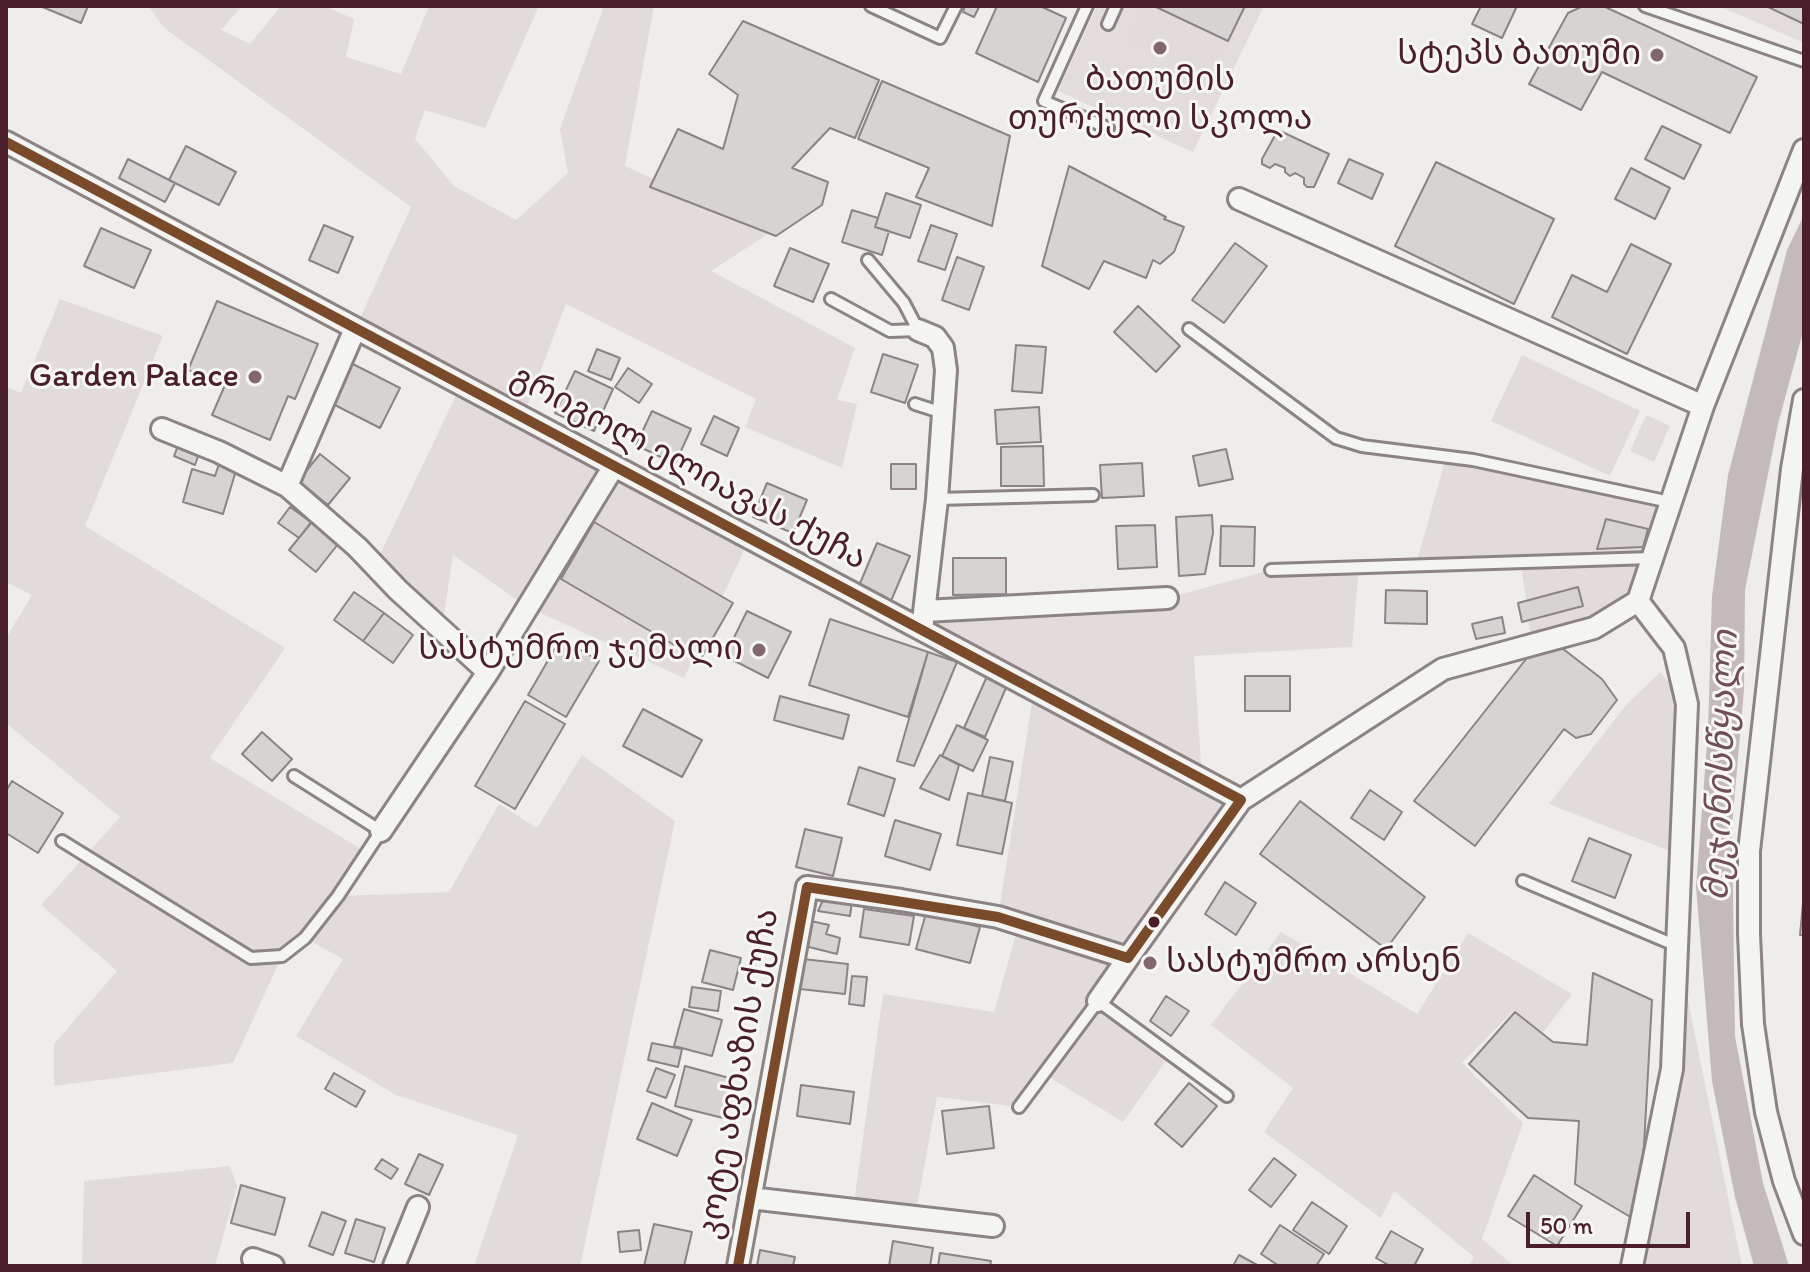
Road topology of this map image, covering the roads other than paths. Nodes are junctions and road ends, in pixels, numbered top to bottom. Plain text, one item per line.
1 (871, 6) edge
2 (956, 6) edge
3 (1087, 6) edge
4 (1116, 6) edge
5 (1645, 6) edge
6 (1108, 24) dead end
7 (1804, 61) edge
8 (1108, 128) dead end
9 (6, 142) edge
10 (1804, 150) edge
11 (1239, 199) dead end
12 (868, 260) dead end
13 (831, 299) dead end
14 (355, 329) junction
15 (1189, 329) dead end
16 (918, 330) junction
17 (1804, 400) edge
18 (915, 404) dead end
19 (1703, 406) junction
20 (943, 413) junction
21 (162, 429) dead end
22 (614, 466) junction
23 (287, 486) junction
24 (1093, 495) dead end
25 (937, 499) junction
26 (1670, 502) junction
27 (1652, 558) junction
28 (1271, 570) dead end
29 (1167, 598) dead end
30 (1638, 601) junction
31 (923, 620) junction
32 (488, 672) junction
33 (294, 776) dead end
34 (1241, 800) junction
35 (381, 831) junction
36 (62, 841) dead end
37 (1523, 881) dead end
38 (1677, 946) junction
39 (1128, 958) junction
40 (1098, 1001) junction
41 (1227, 1096) dead end
42 (1019, 1107) dead end
43 (750, 1198) junction
44 (418, 1207) dead end
45 (993, 1226) dead end
46 (1804, 1234) edge
47 (253, 1259) dead end
48 (273, 1266) edge
49 (394, 1266) edge
50 (738, 1266) edge
51 (1632, 1266) edge

1 - 2 lane
3 - 8 lane
4 - 6 lane
5 - 7 lane
9 - 14 street, გრიგოლ ელიავას ქუჩა
10 - 19 street
11 - 19 street
12 - 16 lane
13 - 16 lane
14 - 22 street, გრიგოლ ელიავას ქუჩა
14 - 23 street
15 - 26 lane
16 - 20 street
17 - 46 street
18 - 20 lane
19 - 26 street
20 - 25 street
21 - 23 street
22 - 31 street, გრიგოლ ელიავას ქუჩა
22 - 32 street
23 - 32 street
24 - 25 lane
25 - 31 street
26 - 27 street
27 - 28 lane
27 - 30 street
29 - 31 street
30 - 34 street
30 - 38 street
31 - 34 street, გრიგოლ ელიავას ქუჩა
32 - 35 street
33 - 35 lane
34 - 39 street
35 - 36 lane
37 - 38 lane
38 - 51 street
39 - 40 street
39 - 43 street, კოტე აფხაზის ქუჩა
40 - 41 lane
40 - 42 lane
43 - 45 street
43 - 50 street, კოტე აფხაზის ქუჩა
44 - 49 street
47 - 48 street

